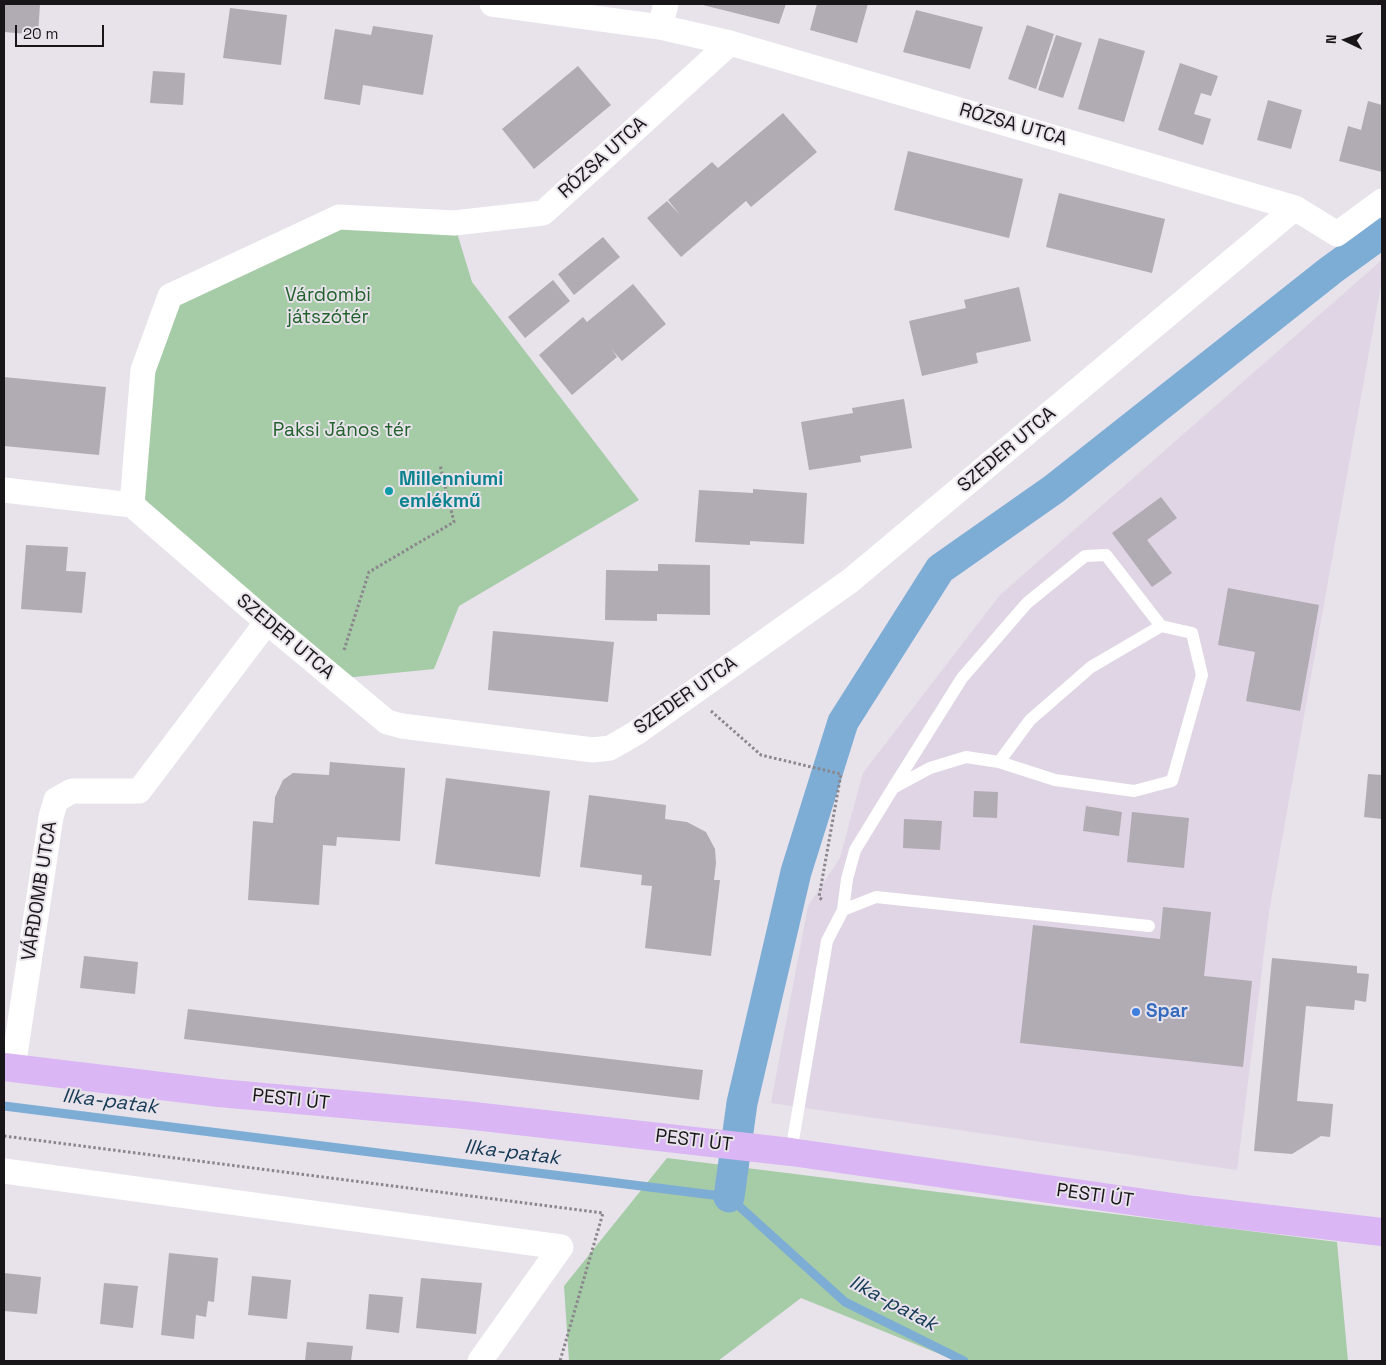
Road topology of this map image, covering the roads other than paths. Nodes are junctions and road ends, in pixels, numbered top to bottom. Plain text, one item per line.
1 (492, 4) edge
2 (663, 15) edge
3 (730, 42) junction
4 (1382, 201) edge
5 (1296, 208) junction
6 (4, 490) edge
7 (132, 505) junction
8 (267, 622) junction
9 (1161, 626) junction
10 (999, 762) junction
11 (893, 788) junction
12 (841, 913) junction
13 (1149, 926) dead end
14 (8, 1068) edge
15 (791, 1152) junction
16 (4, 1171) edge
17 (1382, 1232) edge
18 (480, 1361) edge

1 - 2 street, RÓZSA UTCA
2 - 3 street, RÓZSA UTCA
3 - 5 street, RÓZSA UTCA
3 - 7 street, RÓZSA UTCA
4 - 5 street, RÓZSA UTCA
5 - 8 street, SZEDER UTCA
6 - 7 street
7 - 8 street, SZEDER UTCA
8 - 14 street, VÁRDOMB UTCA
9 - 10 lane
9 - 10 lane
9 - 11 lane
10 - 11 lane
11 - 12 lane
12 - 13 lane
12 - 15 lane
14 - 15 main road, PESTI ÚT
15 - 17 main road, PESTI ÚT
16 - 18 street

